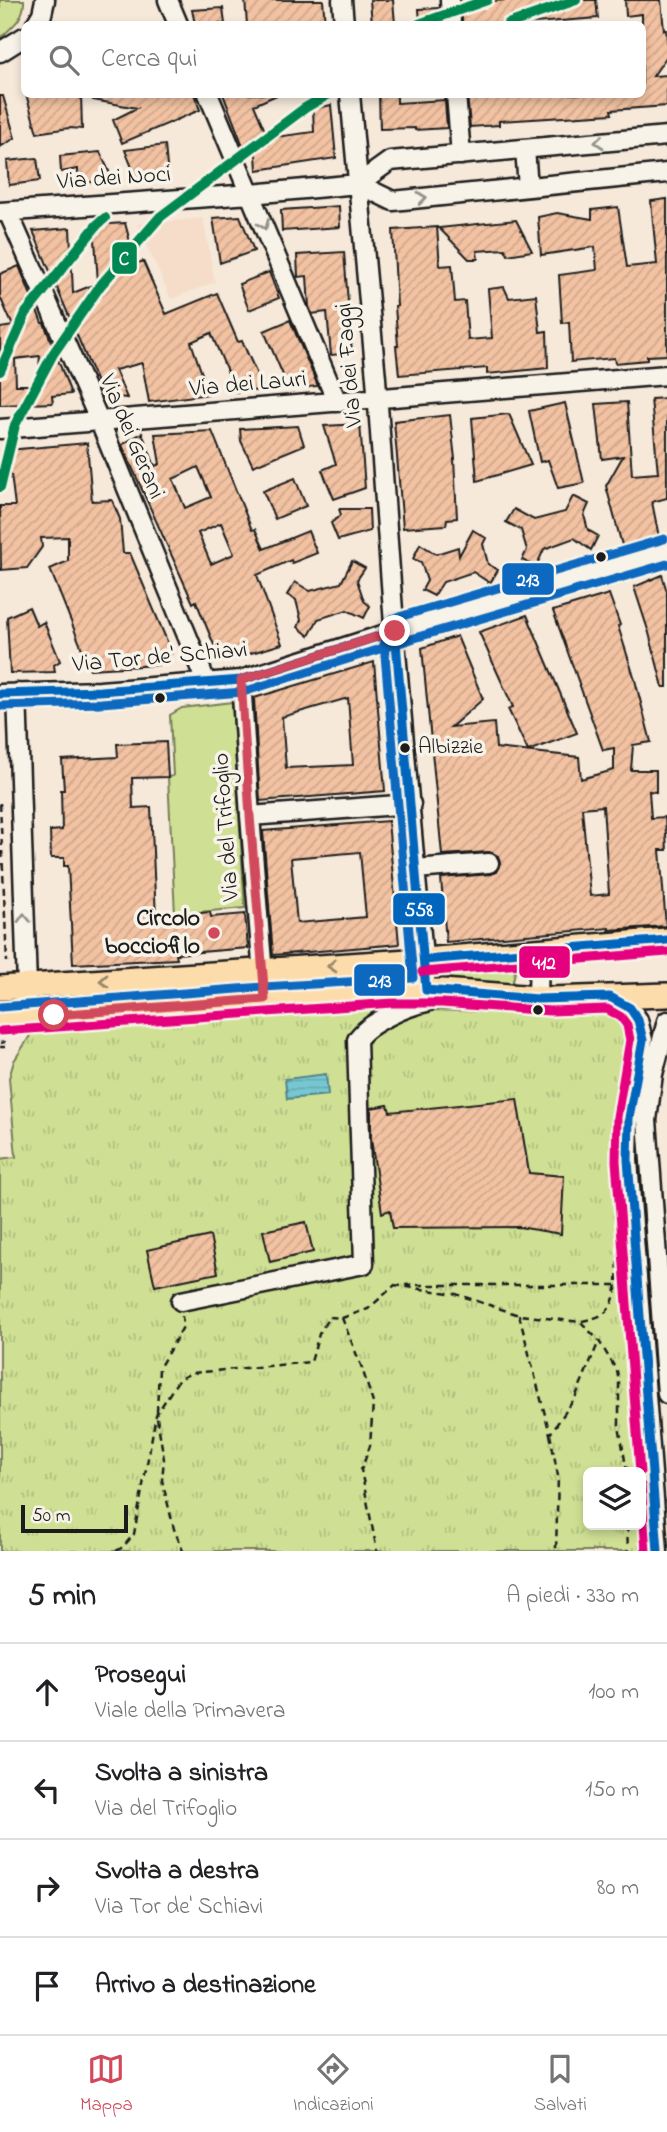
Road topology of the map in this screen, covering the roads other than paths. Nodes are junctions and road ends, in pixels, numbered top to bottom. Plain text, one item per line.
1 (45, 0) edge
2 (168, 0) edge
3 (342, 0) edge
4 (450, 0) edge
5 (38, 21) edge
6 (177, 21) edge
7 (344, 21) edge
8 (451, 21) edge
9 (21, 39) edge
10 (0, 52) edge
11 (210, 98) edge
12 (350, 98) edge
13 (456, 98) edge
14 (667, 136) edge
15 (525, 149) junction
16 (461, 155) junction
17 (667, 173) edge
18 (358, 184) junction
19 (528, 187) junction
20 (251, 194) junction
21 (4, 212) edge
22 (667, 375) edge
23 (377, 400) junction
24 (337, 402) junction
25 (100, 422) junction
26 (0, 429) edge
27 (667, 551) edge
28 (395, 631) junction
29 (241, 680) junction
30 (206, 682) junction
31 (8, 693) edge
32 (411, 804) junction
33 (250, 816) junction
34 (489, 863) dead end
35 (416, 869) junction
36 (667, 940) edge
37 (539, 950) junction
38 (424, 960) junction
39 (262, 971) junction
40 (27, 986) junction
41 (0, 988) edge
42 (426, 990) junction
43 (667, 995) edge
44 (610, 997) junction
45 (265, 999) junction
46 (538, 999) junction
47 (5, 1019) edge
48 (667, 1021) edge
49 (181, 1301) road end
50 (665, 1330) edge
51 (667, 1394) edge
52 (658, 1551) edge

1 - 5 street
2 - 6 street
3 - 7 street
4 - 8 street
9 - 10 street
11 - 20 street
12 - 18 street, Via dei Faggi
13 - 16 street
14 -> 15 street
15 - 16 street
15 - 19 street
16 - 18 street
17 - 19 street
18 -> 19 street
18 - 20 street, Via dei Noci
18 - 23 street, Via dei Faggi
20 - 21 street, Via dei Noci
20 -> 24 street
21 - 25 street, Via dei Gerani
22 - 23 street, Via dei Lauri
23 - 24 street, Via dei Lauri
23 - 28 street, Via dei Faggi
24 - 25 street, Via dei Lauri
25 - 26 street, Via dei Lauri
25 - 30 street, Via dei Gerani
27 - 28 street, Via Tor de' Schiavi
28 - 29 street, Via Tor de' Schiavi
28 - 32 street, Via dei Faggi
29 - 30 street, Via Tor de' Schiavi
29 - 33 street, Via del Trifoglio
30 - 31 street, Via Tor de' Schiavi
40 -> 31 street
32 - 33 street
32 - 35 street, Via dei Faggi
33 - 39 street, Via del Trifoglio
34 - 35 street
35 - 38 street, Via dei Faggi
36 - 37 main road
37 - 38 main road
37 - 46 street
38 -> 39 main road
38 - 42 street, Via dei Faggi
39 -> 40 main road
39 - 45 street, Via del Trifoglio
40 - 41 main road
40 - 47 street
42 - 45 main road
42 - 46 main road
42 - 49 street
43 - 44 main road
44 - 46 main road
44 - 52 street
45 - 47 main road
48 - 50 street
50 - 51 street

